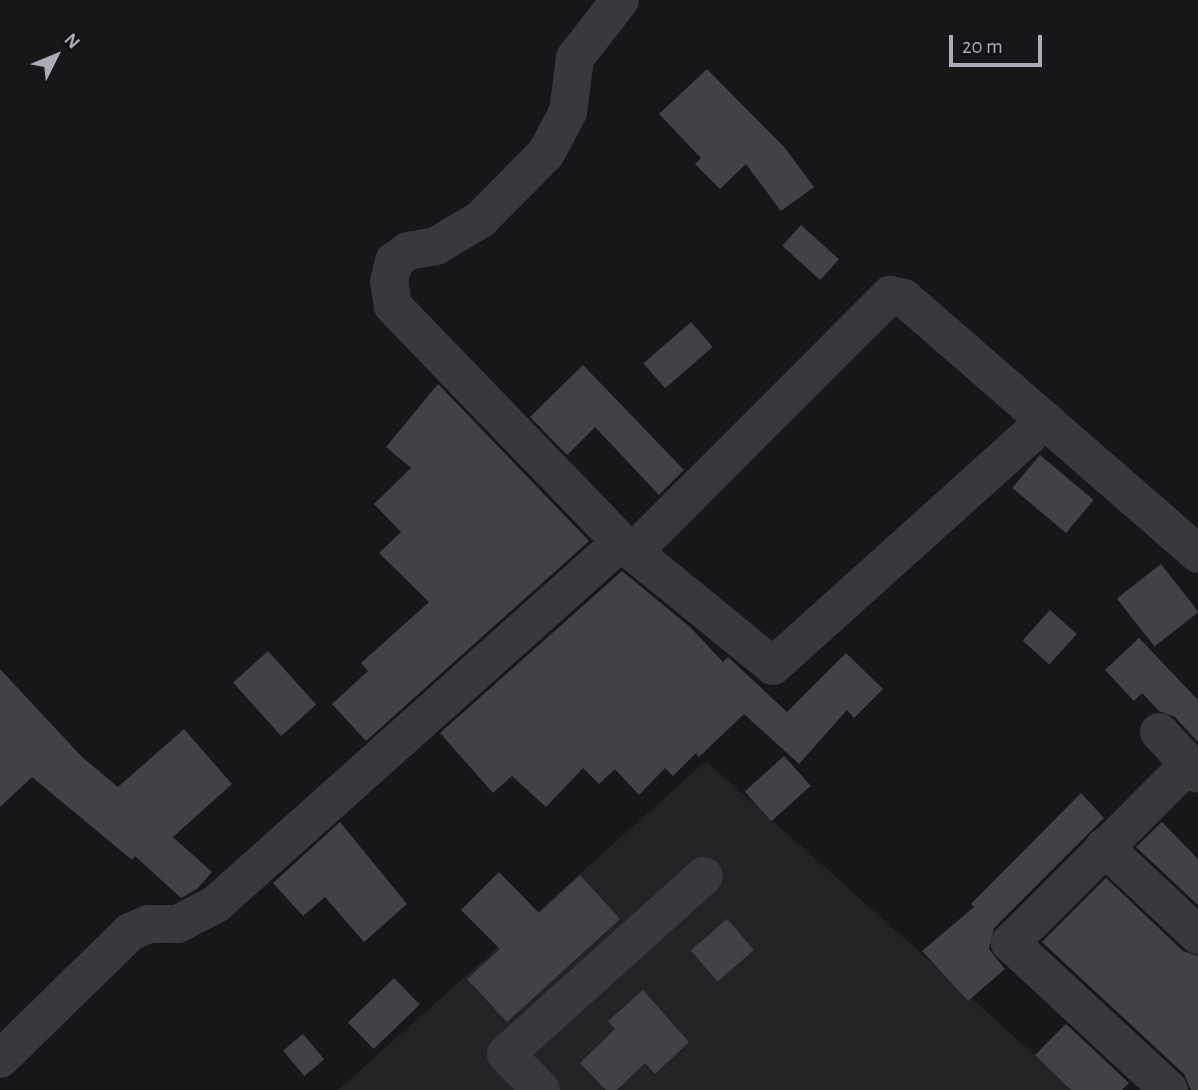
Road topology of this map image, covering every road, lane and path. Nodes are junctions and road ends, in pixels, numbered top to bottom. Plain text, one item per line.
1 (620, 0) edge
2 (1046, 420) junction
3 (628, 546) junction
4 (1198, 554) edge
5 (1158, 732) dead end
6 (1193, 769) edge
7 (1104, 847) junction
8 (704, 876) dead end
9 (1198, 935) edge
10 (0, 1059) edge
11 (541, 1090) edge
12 (1169, 1090) edge

1 - 3 street
2 - 3 street
2 - 3 street
2 - 4 street
3 - 10 street
5 - 6 street
6 - 7 street
7 - 9 street
7 - 12 street
8 - 11 street

